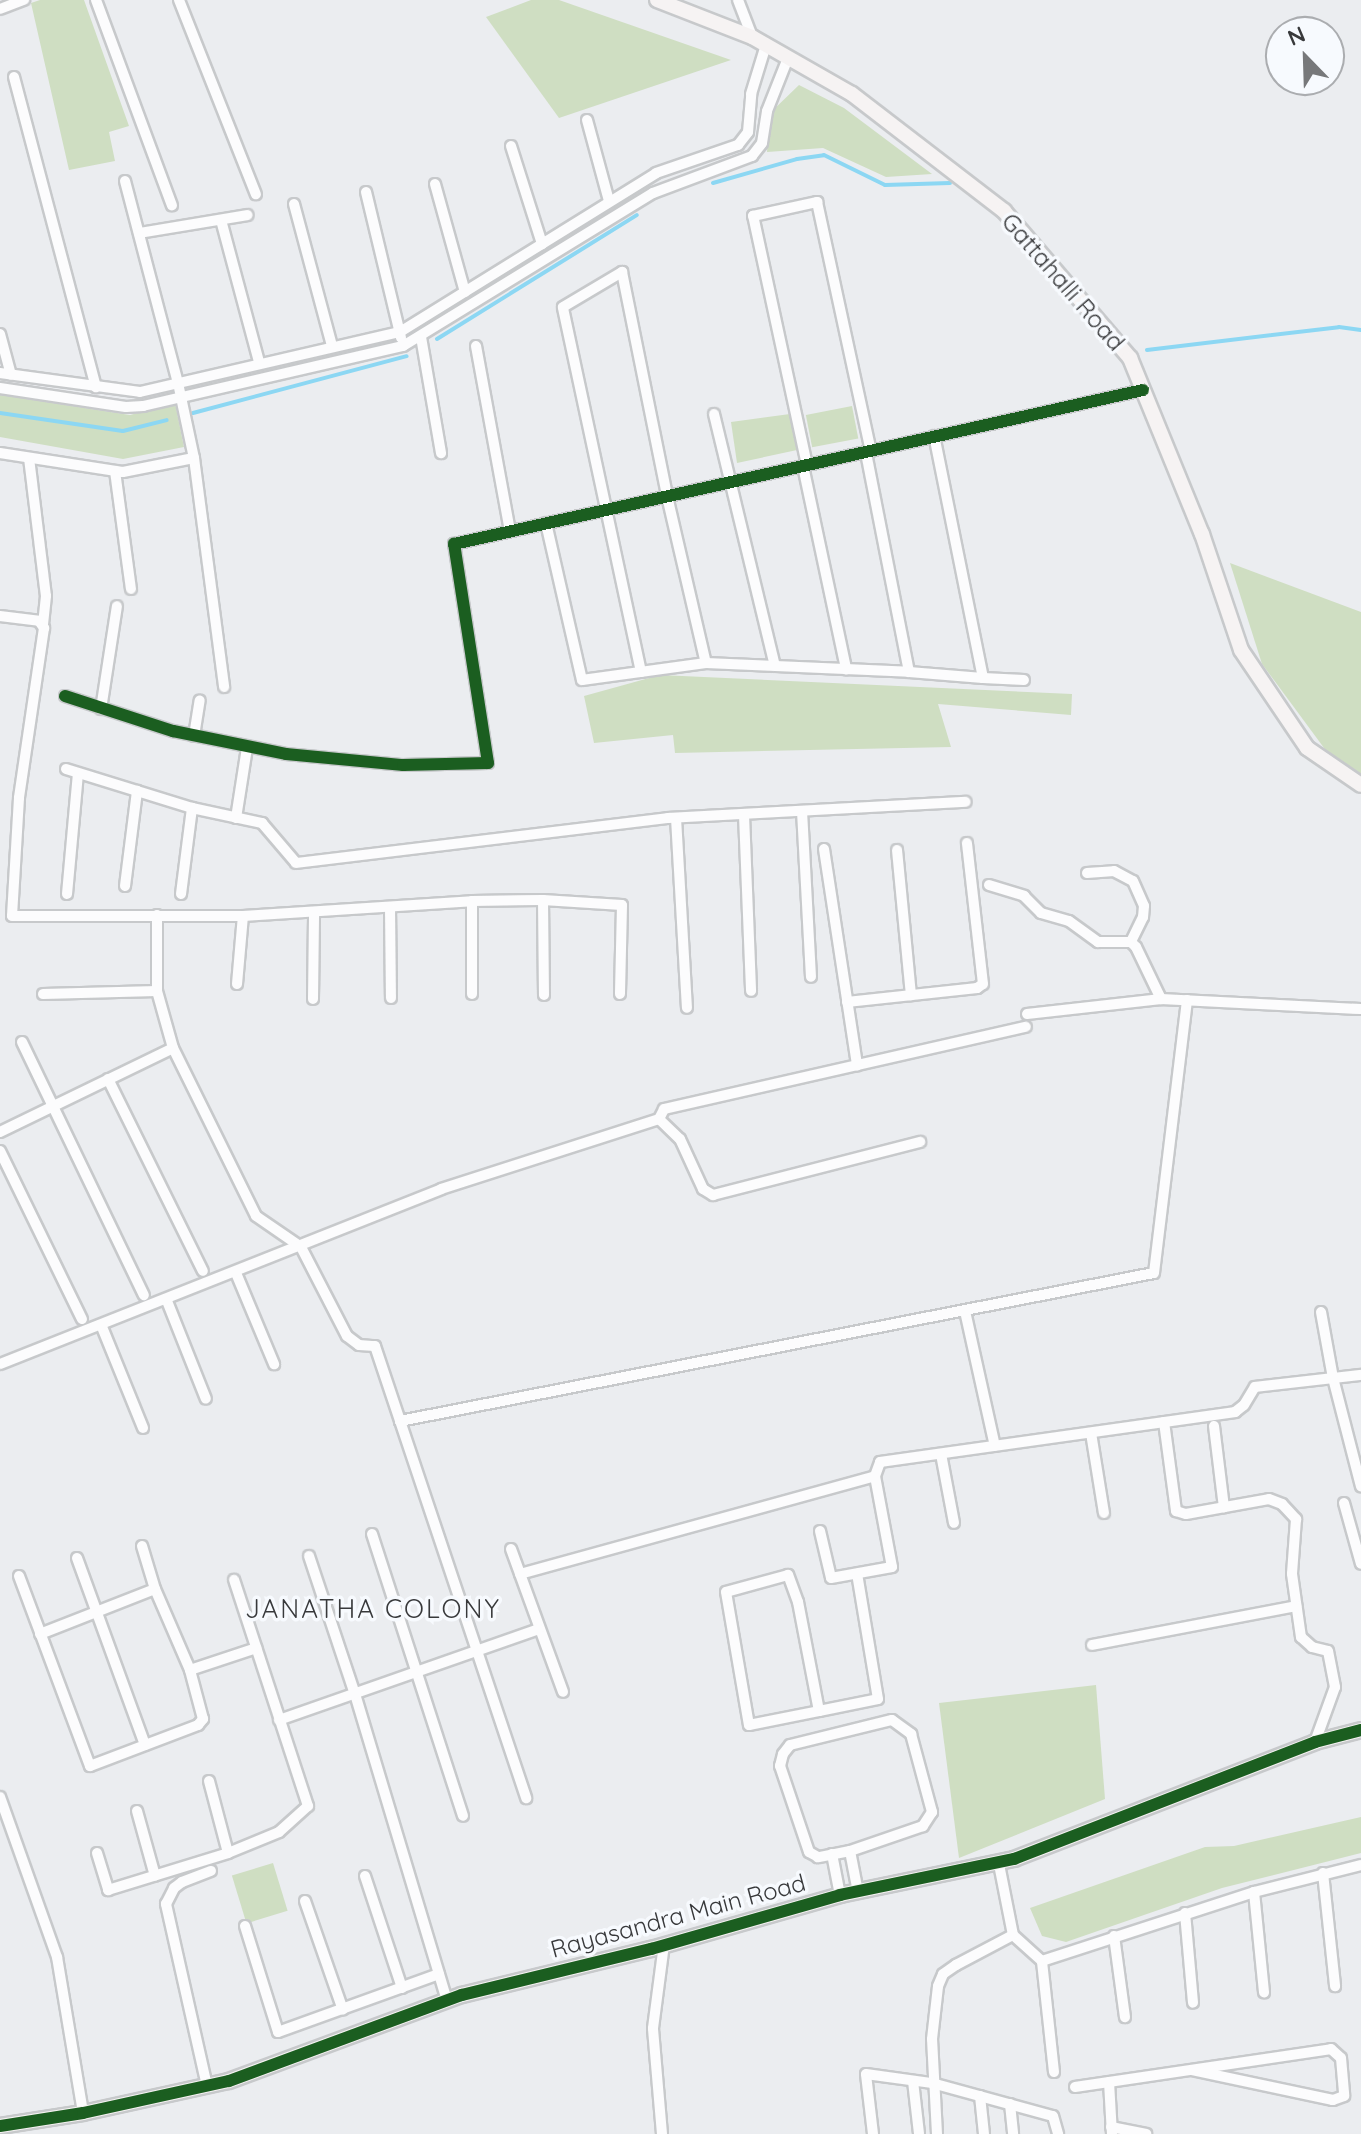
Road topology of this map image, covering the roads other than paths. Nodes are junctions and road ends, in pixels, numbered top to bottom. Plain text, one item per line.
1 (24, 0) edge
2 (96, 0) edge
3 (179, 0) edge
4 (657, 0) edge
5 (738, 0) edge
6 (0, 9) edge
7 (752, 37) junction
8 (766, 45) junction
9 (788, 58) junction
10 (14, 77) dead end
11 (587, 120) dead end
12 (511, 146) dead end
13 (125, 181) dead end
14 (435, 184) dead end
15 (366, 192) dead end
16 (256, 194) dead end
17 (609, 201) junction
18 (294, 204) dead end
19 (172, 205) dead end
20 (248, 215) dead end
21 (221, 220) junction
22 (139, 233) junction
23 (542, 244) junction
24 (465, 292) junction
25 (400, 332) junction
26 (0, 334) edge
27 (421, 337) junction
28 (332, 346) junction
29 (403, 346) junction
30 (476, 346) dead end
31 (259, 362) junction
32 (5, 374) edge
33 (178, 383) junction
34 (96, 387) junction
35 (0, 388) edge
36 (1143, 390) junction
37 (181, 396) junction
38 (714, 414) dead end
39 (934, 436) junction
40 (868, 451) junction
41 (0, 453) edge
42 (441, 453) dead end
43 (29, 458) junction
44 (194, 458) junction
45 (805, 465) junction
46 (115, 471) junction
47 (731, 483) junction
48 (667, 496) junction
49 (606, 510) junction
50 (546, 523) junction
51 (510, 531) junction
52 (131, 589) dead end
53 (117, 606) dead end
54 (0, 616) edge
55 (43, 624) junction
56 (706, 663) junction
57 (775, 666) junction
58 (846, 669) junction
59 (641, 672) junction
60 (909, 672) junction
61 (983, 678) junction
62 (1024, 680) dead end
63 (224, 687) dead end
64 (65, 696) dead end
65 (200, 700) dead end
66 (101, 709) junction
67 (194, 736) junction
68 (247, 748) junction
69 (66, 769) dead end
70 (78, 773) junction
71 (1361, 785) edge
72 (137, 791) junction
73 (966, 802) dead end
74 (192, 808) junction
75 (802, 811) junction
76 (744, 815) junction
77 (236, 818) junction
78 (676, 818) junction
79 (967, 843) dead end
80 (824, 849) dead end
81 (897, 850) dead end
82 (1087, 873) dead end
83 (989, 885) dead end
84 (125, 886) dead end
85 (67, 894) dead end
86 (181, 894) dead end
87 (543, 900) junction
88 (472, 901) junction
89 (390, 907) junction
90 (314, 912) junction
91 (157, 915) junction
92 (243, 916) junction
93 (1131, 942) junction
94 (811, 977) dead end
95 (237, 984) dead end
96 (157, 991) junction
97 (751, 991) dead end
98 (43, 994) dead end
99 (472, 994) dead end
100 (620, 994) dead end
101 (544, 995) dead end
102 (911, 995) junction
103 (391, 998) dead end
104 (313, 999) dead end
105 (1161, 999) junction
106 (1187, 1000) junction
107 (847, 1002) junction
108 (687, 1008) dead end
109 (1361, 1009) edge
110 (1027, 1014) dead end
111 (1026, 1027) dead end
112 (22, 1042) dead end
113 (173, 1048) junction
114 (857, 1065) junction
115 (108, 1079) junction
116 (52, 1106) junction
117 (659, 1119) junction
118 (0, 1132) edge
119 (920, 1142) dead end
120 (0, 1151) edge
121 (301, 1247) junction
122 (203, 1271) dead end
123 (236, 1273) junction
124 (144, 1295) dead end
125 (167, 1301) junction
126 (965, 1311) junction
127 (1321, 1312) dead end
128 (82, 1319) dead end
129 (102, 1327) junction
130 (0, 1364) edge
131 (274, 1364) dead end
132 (1361, 1375) edge
133 (1333, 1378) junction
134 (206, 1399) dead end
135 (400, 1421) junction
136 (1164, 1422) junction
137 (1214, 1426) dead end
138 (143, 1428) dead end
139 (1091, 1433) junction
140 (995, 1446) junction
141 (941, 1454) junction
142 (875, 1476) junction
143 (1361, 1486) edge
144 (1344, 1503) dead end
145 (1224, 1507) junction
146 (1104, 1513) dead end
147 (954, 1523) dead end
148 (820, 1531) dead end
149 (372, 1534) dead end
150 (142, 1546) dead end
151 (511, 1549) dead end
152 (309, 1556) dead end
153 (77, 1558) dead end
154 (1361, 1564) edge
155 (520, 1574) junction
156 (857, 1574) junction
157 (19, 1576) dead end
158 (234, 1580) dead end
159 (155, 1589) junction
160 (1296, 1606) junction
161 (96, 1612) junction
162 (539, 1629) junction
163 (40, 1634) junction
164 (1092, 1645) dead end
165 (256, 1648) junction
166 (478, 1652) junction
167 (190, 1670) junction
168 (417, 1673) junction
169 (563, 1692) dead end
170 (355, 1694) junction
171 (819, 1711) junction
172 (279, 1720) junction
173 (1361, 1730) edge
174 (1315, 1742) junction
175 (145, 1745) junction
176 (209, 1781) dead end
177 (0, 1797) edge
178 (526, 1798) dead end
179 (137, 1811) dead end
180 (463, 1816) dead end
181 (850, 1851) junction
182 (97, 1853) dead end
183 (228, 1853) junction
184 (832, 1854) junction
185 (999, 1864) junction
186 (1361, 1865) edge
187 (211, 1871) dead end
188 (1323, 1873) junction
189 (155, 1876) junction
190 (365, 1876) dead end
191 (858, 1892) junction
192 (1254, 1892) junction
193 (840, 1895) junction
194 (305, 1901) dead end
195 (1185, 1913) junction
196 (245, 1926) dead end
197 (1013, 1935) junction
198 (1114, 1936) junction
199 (664, 1945) junction
200 (1042, 1961) junction
201 (439, 1974) junction
202 (1335, 1986) dead end
203 (402, 1988) junction
204 (1264, 1993) dead end
205 (447, 2001) junction
206 (1193, 2003) dead end
207 (343, 2010) junction
208 (1125, 2017) dead end
209 (1192, 2070) junction
210 (1054, 2072) dead end
211 (913, 2081) junction
212 (1109, 2082) junction
213 (932, 2083) junction
214 (207, 2086) junction
215 (1075, 2087) dead end
216 (980, 2096) junction
217 (1010, 2104) junction
218 (83, 2113) junction
219 (0, 2126) edge
220 (1111, 2131) edge
221 (662, 2134) edge
222 (873, 2134) edge
223 (919, 2134) edge
224 (937, 2134) edge
225 (984, 2134) edge
226 (1013, 2134) edge
227 (1058, 2134) edge
228 (1146, 2134) edge

1 - 6 street
2 - 19 street
3 - 16 street
4 - 7 street, Gattahalli Road
5 - 7 street
7 - 8 street, Gattahalli Road
8 - 9 street, Gattahalli Road
8 - 17 street
9 - 27 street
9 - 36 street, Gattahalli Road
10 - 34 street
11 - 17 street
12 - 23 street
13 - 22 street
14 - 24 street
15 - 25 street
17 - 23 street
18 - 28 street
20 - 21 street
21 - 22 street
21 - 31 street
22 - 33 street
23 - 24 street
24 - 25 street
25 - 28 street
25 - 29 street
26 - 32 street
27 - 29 street
27 - 42 street
28 - 31 street
29 - 37 street
30 - 51 street
31 - 33 street
32 - 34 street
33 - 34 street
33 - 37 street
35 - 37 street
36 - 39 street
36 - 71 street, Gattahalli Road
37 - 44 street
38 - 47 street
39 - 40 street
39 - 61 street
40 - 45 street
40 - 45 street
40 - 60 street
41 - 43 street
43 - 46 street
43 - 55 street
44 - 46 street
44 - 63 street
45 - 47 street
45 - 58 street
46 - 52 street
47 - 48 street
47 - 57 street
48 - 49 street
48 - 49 street
48 - 56 street
49 - 50 street
49 - 59 street
50 - 51 street
50 - 59 street
51 - 68 street
53 - 66 street
54 - 55 street
55 - 91 street
56 - 57 street
56 - 59 street
57 - 58 street
58 - 60 street
60 - 61 street
61 - 62 street
64 - 66 street
65 - 67 street
66 - 67 street
67 - 68 street
68 - 77 street
69 - 70 street
70 - 72 street
70 - 85 street
72 - 74 street
72 - 84 street
73 - 75 street
74 - 77 street
74 - 86 street
75 - 76 street
75 - 94 street
76 - 78 street
76 - 97 street
77 - 78 street
78 - 108 street
79 - 102 street
80 - 107 street
81 - 102 street
82 - 93 street
83 - 93 street
87 - 88 street
87 - 100 street
87 - 101 street
88 - 89 street
88 - 99 street
89 - 90 street
89 - 103 street
90 - 92 street
90 - 104 street
91 - 92 street
91 - 96 street
92 - 95 street
93 - 105 street
96 - 98 street
96 - 113 street
102 - 107 street
105 - 106 street
105 - 110 street
106 - 109 street
106 - 126 street
107 - 114 street
111 - 114 street
112 - 116 street
113 - 115 street
113 - 121 street
114 - 117 street
115 - 116 street
115 - 122 street
116 - 118 street
116 - 124 street
117 - 119 street
117 - 121 street
120 - 128 street
121 - 123 street
121 - 135 street
123 - 125 street
123 - 131 street
125 - 129 street
125 - 134 street
126 - 135 street
126 - 140 street
127 - 133 street
129 - 130 street
129 - 138 street
132 - 133 street
133 - 136 street
133 - 143 street
135 - 166 street
136 - 139 street
136 - 145 street
137 - 145 street
139 - 140 street
139 - 146 street
140 - 141 street
141 - 142 street
141 - 147 street
142 - 155 street
142 - 156 street
144 - 154 street
145 - 160 street
148 - 156 street
149 - 168 street
150 - 159 street
151 - 155 street
152 - 170 street
153 - 161 street
155 - 162 street
156 - 171 street
157 - 163 street
158 - 165 street
159 - 161 street
159 - 167 street
160 - 164 street
160 - 174 street
161 - 163 street
161 - 175 street
162 - 166 street
162 - 169 street
163 - 175 street
165 - 167 street
165 - 172 street
166 - 168 street
166 - 178 street
167 - 175 street
168 - 170 street
168 - 180 street
170 - 172 street
170 - 201 street
171 - 171 street
172 - 183 street
173 - 174 street, Rayasandra Main Road
174 - 185 street, Rayasandra Main Road
176 - 183 street
177 - 218 street
179 - 189 street
181 - 184 street
181 - 184 street
181 - 191 street
182 - 189 street
183 - 189 street
184 - 193 street
185 - 191 street, Rayasandra Main Road
185 - 197 street
186 - 188 street
187 - 214 street
188 - 192 street
188 - 202 street
190 - 203 street
191 - 193 street, Rayasandra Main Road
192 - 195 street
192 - 204 street
193 - 199 street, Rayasandra Main Road
194 - 207 street
195 - 198 street
195 - 206 street
196 - 207 street
197 - 200 street
197 - 213 street
198 - 200 street
198 - 208 street
199 - 205 street, Rayasandra Main Road
199 - 221 street
200 - 210 street
201 - 203 street
201 - 205 street
203 - 207 street
205 - 214 street, Rayasandra Main Road
209 - 209 street
209 - 212 street
211 - 213 street
211 - 222 street
211 - 223 street
212 - 215 street
212 - 220 street
213 - 216 street
213 - 224 street
214 - 218 street, Rayasandra Main Road
216 - 217 street
216 - 225 street
217 - 226 street
217 - 227 street
218 - 219 street, Rayasandra Main Road
220 - 228 street

